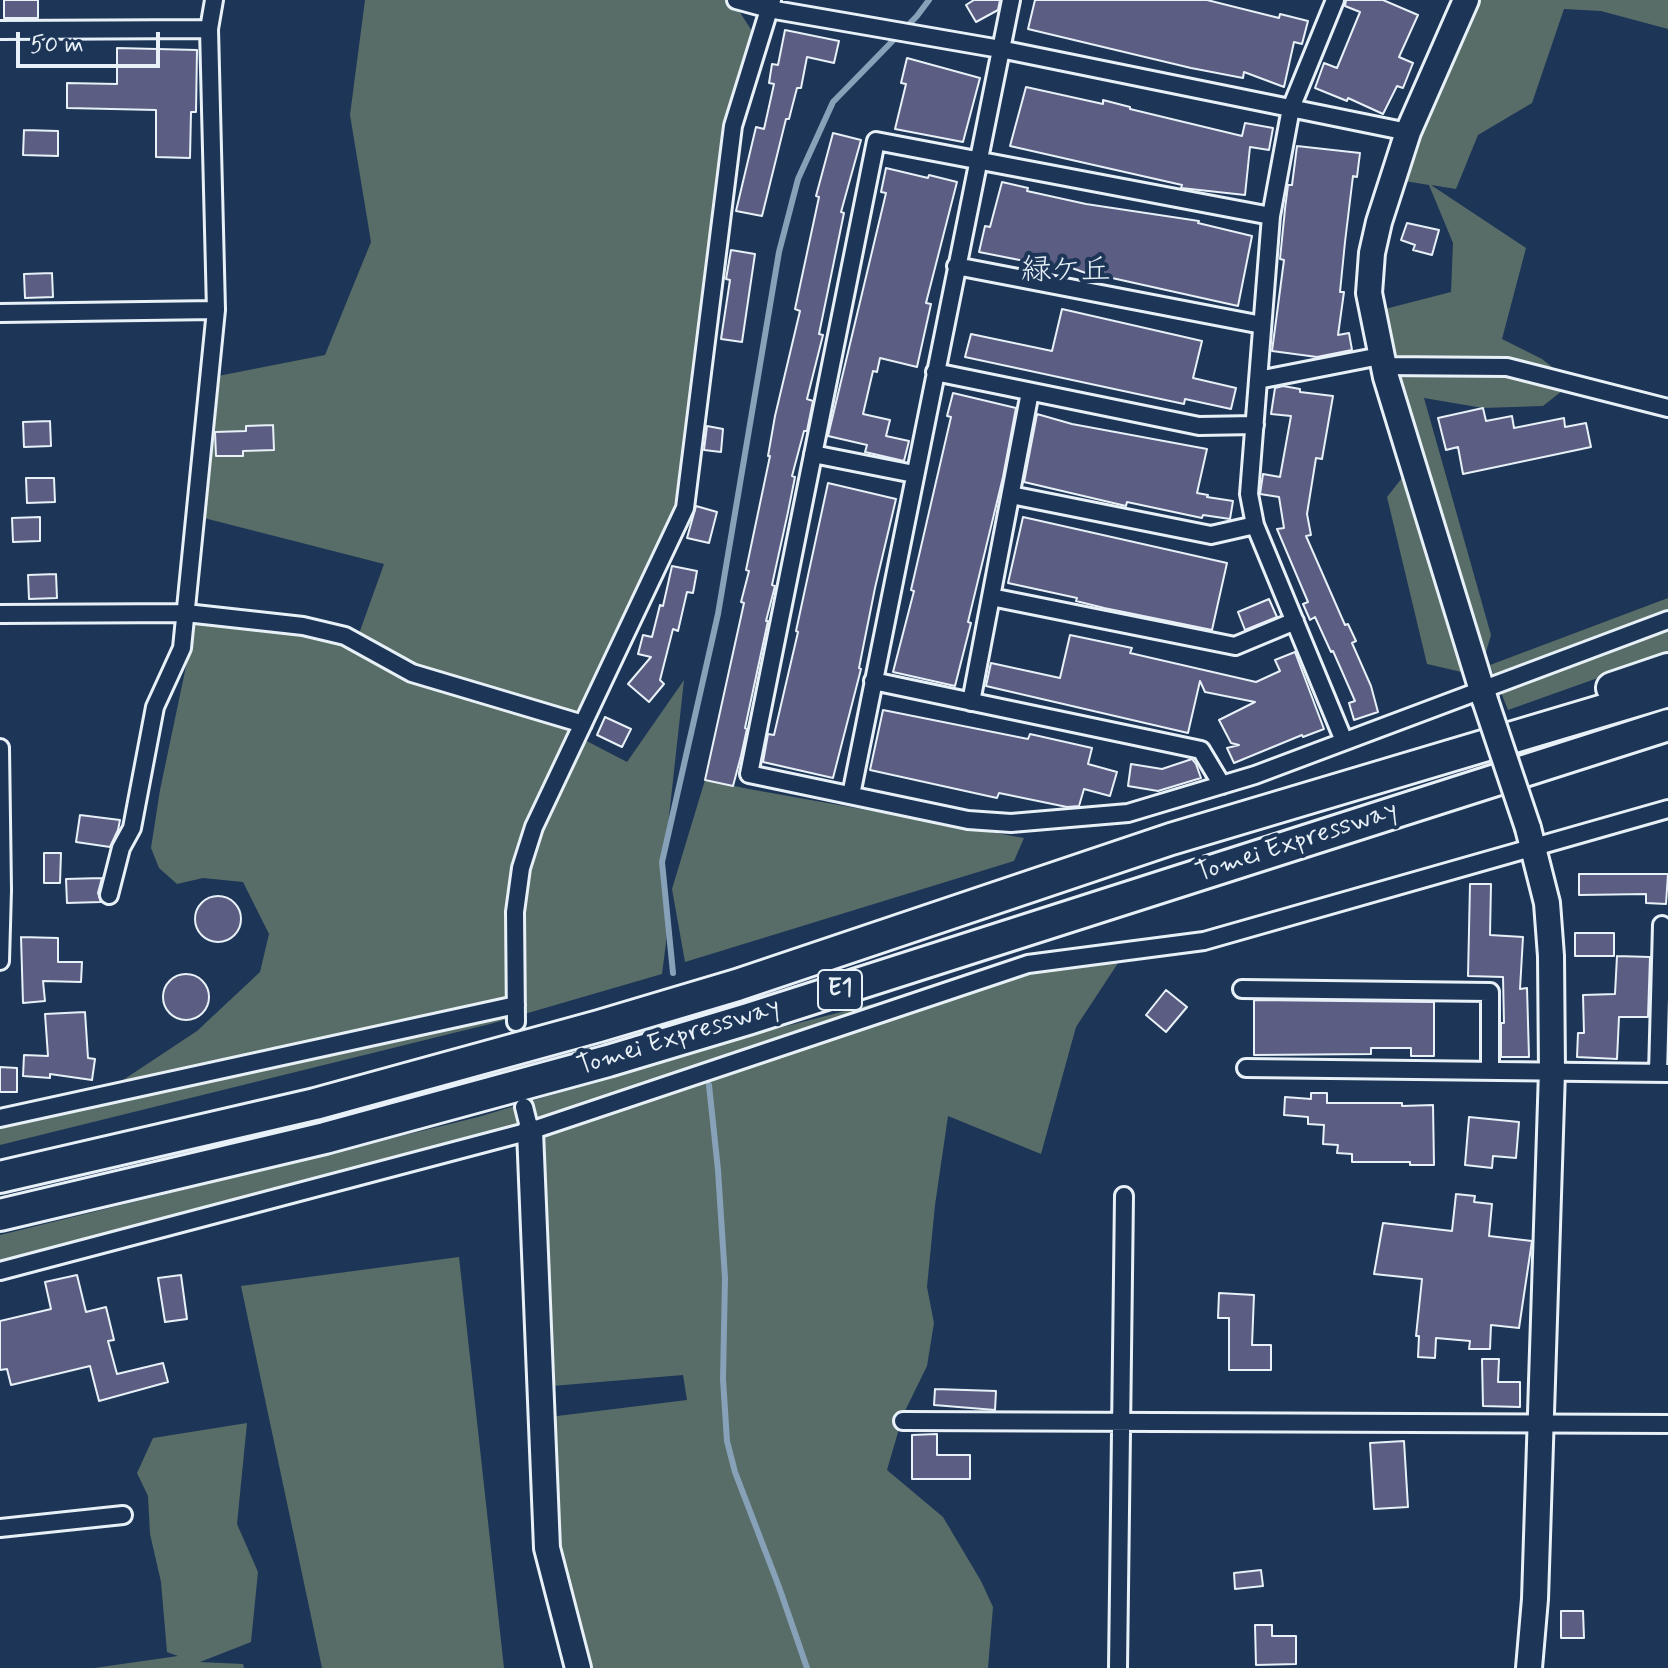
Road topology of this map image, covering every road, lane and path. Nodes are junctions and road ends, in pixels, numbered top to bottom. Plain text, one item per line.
1 (214, 0) edge
2 (736, 0) edge
3 (1011, 0) edge
4 (1334, 0) edge
5 (1466, 0) edge
6 (771, 5) edge
7 (209, 29) junction
8 (0, 30) edge
9 (1000, 49) junction
10 (1291, 108) junction
11 (1408, 132) junction
12 (977, 161) junction
13 (1271, 216) junction
14 (956, 266) junction
15 (216, 310) junction
16 (0, 313) edge
17 (1262, 325) junction
18 (1382, 361) junction
19 (935, 372) junction
20 (1258, 380) junction
21 (1030, 392) junction
22 (1668, 408) edge
23 (1255, 425) junction
24 (813, 454) junction
25 (914, 474) junction
26 (1011, 495) junction
27 (1255, 525) junction
28 (991, 597) junction
29 (186, 613) junction
30 (0, 614) edge
31 (1668, 620) edge
32 (1295, 621) junction
33 (1668, 669) edge
34 (873, 681) junction
35 (1668, 691) edge
36 (1484, 694) junction
37 (971, 702) junction
38 (583, 724) junction
39 (1668, 725) edge
40 (1344, 741) junction
41 (0, 748) edge
42 (1222, 785) junction
43 (851, 795) junction
44 (1668, 809) edge
45 (1530, 837) junction
46 (1171, 839) junction
47 (109, 895) dead end
48 (1662, 925) dead end
49 (0, 961) edge
50 (1242, 989) dead end
51 (516, 1005) junction
52 (516, 1022) dead end
53 (1246, 1068) dead end
54 (1490, 1071) junction
55 (1552, 1071) junction
56 (1663, 1073) edge
57 (524, 1107) dead end
58 (0, 1118) edge
59 (530, 1131) junction
60 (0, 1177) edge
61 (1124, 1196) dead end
62 (0, 1215) edge
63 (0, 1271) edge
64 (903, 1421) dead end
65 (1120, 1421) junction
66 (1541, 1423) junction
67 (1668, 1424) edge
68 (123, 1515) dead end
69 (0, 1528) edge
70 (578, 1668) edge
71 (1118, 1668) edge
72 (1529, 1668) edge

1 - 7 street
2 - 6 street
3 - 9 street
4 - 10 street
5 - 11 street
6 - 9 street
6 - 38 street
7 - 8 street
7 - 15 street
9 - 10 street
9 - 12 street
10 - 11 street
10 - 13 street
11 - 18 street
12 - 13 street
12 - 14 street
12 - 24 street
13 - 17 street
14 - 17 street
14 - 19 street
15 - 16 street
15 - 29 street
17 - 20 street
18 - 20 street
18 - 22 street
18 - 36 street
19 - 21 street
19 - 25 street
20 - 23 street
21 - 23 street
21 - 26 street
23 - 27 street
24 - 25 street
24 - 43 street
25 - 34 street
26 - 27 street
26 - 28 street
27 - 32 street
28 - 32 street
28 - 37 street
29 - 30 street
29 - 38 street
29 - 47 street
31 - 36 street
32 - 40 street
33 - 46 highway
34 - 37 street
34 - 43 street
35 - 46 highway, Tomei Expressway / E1
36 - 40 street
36 - 45 street, bridge
37 - 42 street
38 - 51 street
39 - 62 highway, Tomei Expressway / E1
40 - 42 street
41 - 49 street
42 - 43 street
44 - 45 street
45 - 55 street
45 - 59 street
46 - 60 highway, Tomei Expressway / E1
48 - 56 street
50 - 54 street
51 - 52 street
51 - 58 street
53 - 54 street
54 - 55 street
55 - 56 street
55 - 66 street
57 - 59 street
59 - 63 street
59 - 70 street
61 - 65 street
64 - 65 street
65 - 66 street
65 - 71 street
66 - 67 street
66 - 72 street
68 - 69 street

